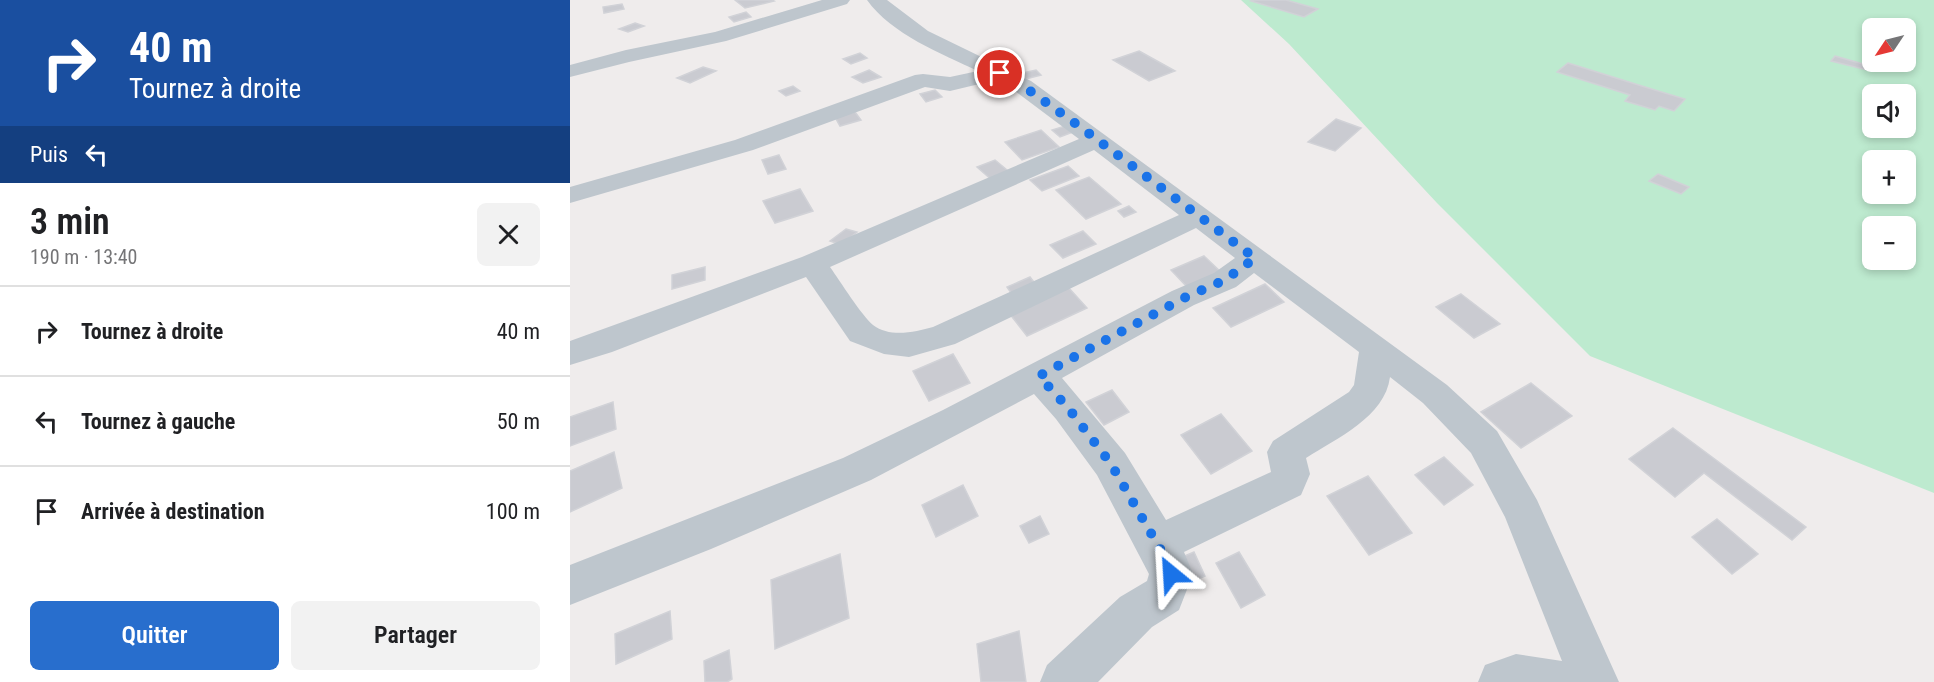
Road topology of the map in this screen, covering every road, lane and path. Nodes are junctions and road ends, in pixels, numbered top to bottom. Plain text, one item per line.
1 (841, 0) edge
2 (876, 0) edge
3 (570, 71) edge
4 (1000, 73) junction
5 (1097, 140) junction
6 (570, 195) edge
7 (1199, 216) junction
8 (1255, 258) junction
9 (812, 264) junction
10 (1376, 348) junction
11 (570, 353) edge
12 (1039, 376) junction
13 (1156, 545) junction
14 (570, 585) edge
15 (1064, 682) edge
16 (1502, 682) edge
17 (1556, 682) edge
18 (1595, 682) edge

1 - 3 street
2 - 4 street
4 - 5 street
4 - 6 street
5 - 7 street
5 - 9 street
7 - 8 street
7 - 9 street
8 - 10 street
8 - 12 street
9 - 11 street
10 - 13 street
10 - 18 street
12 - 13 street
12 - 14 street
13 - 15 street
16 - 17 street

